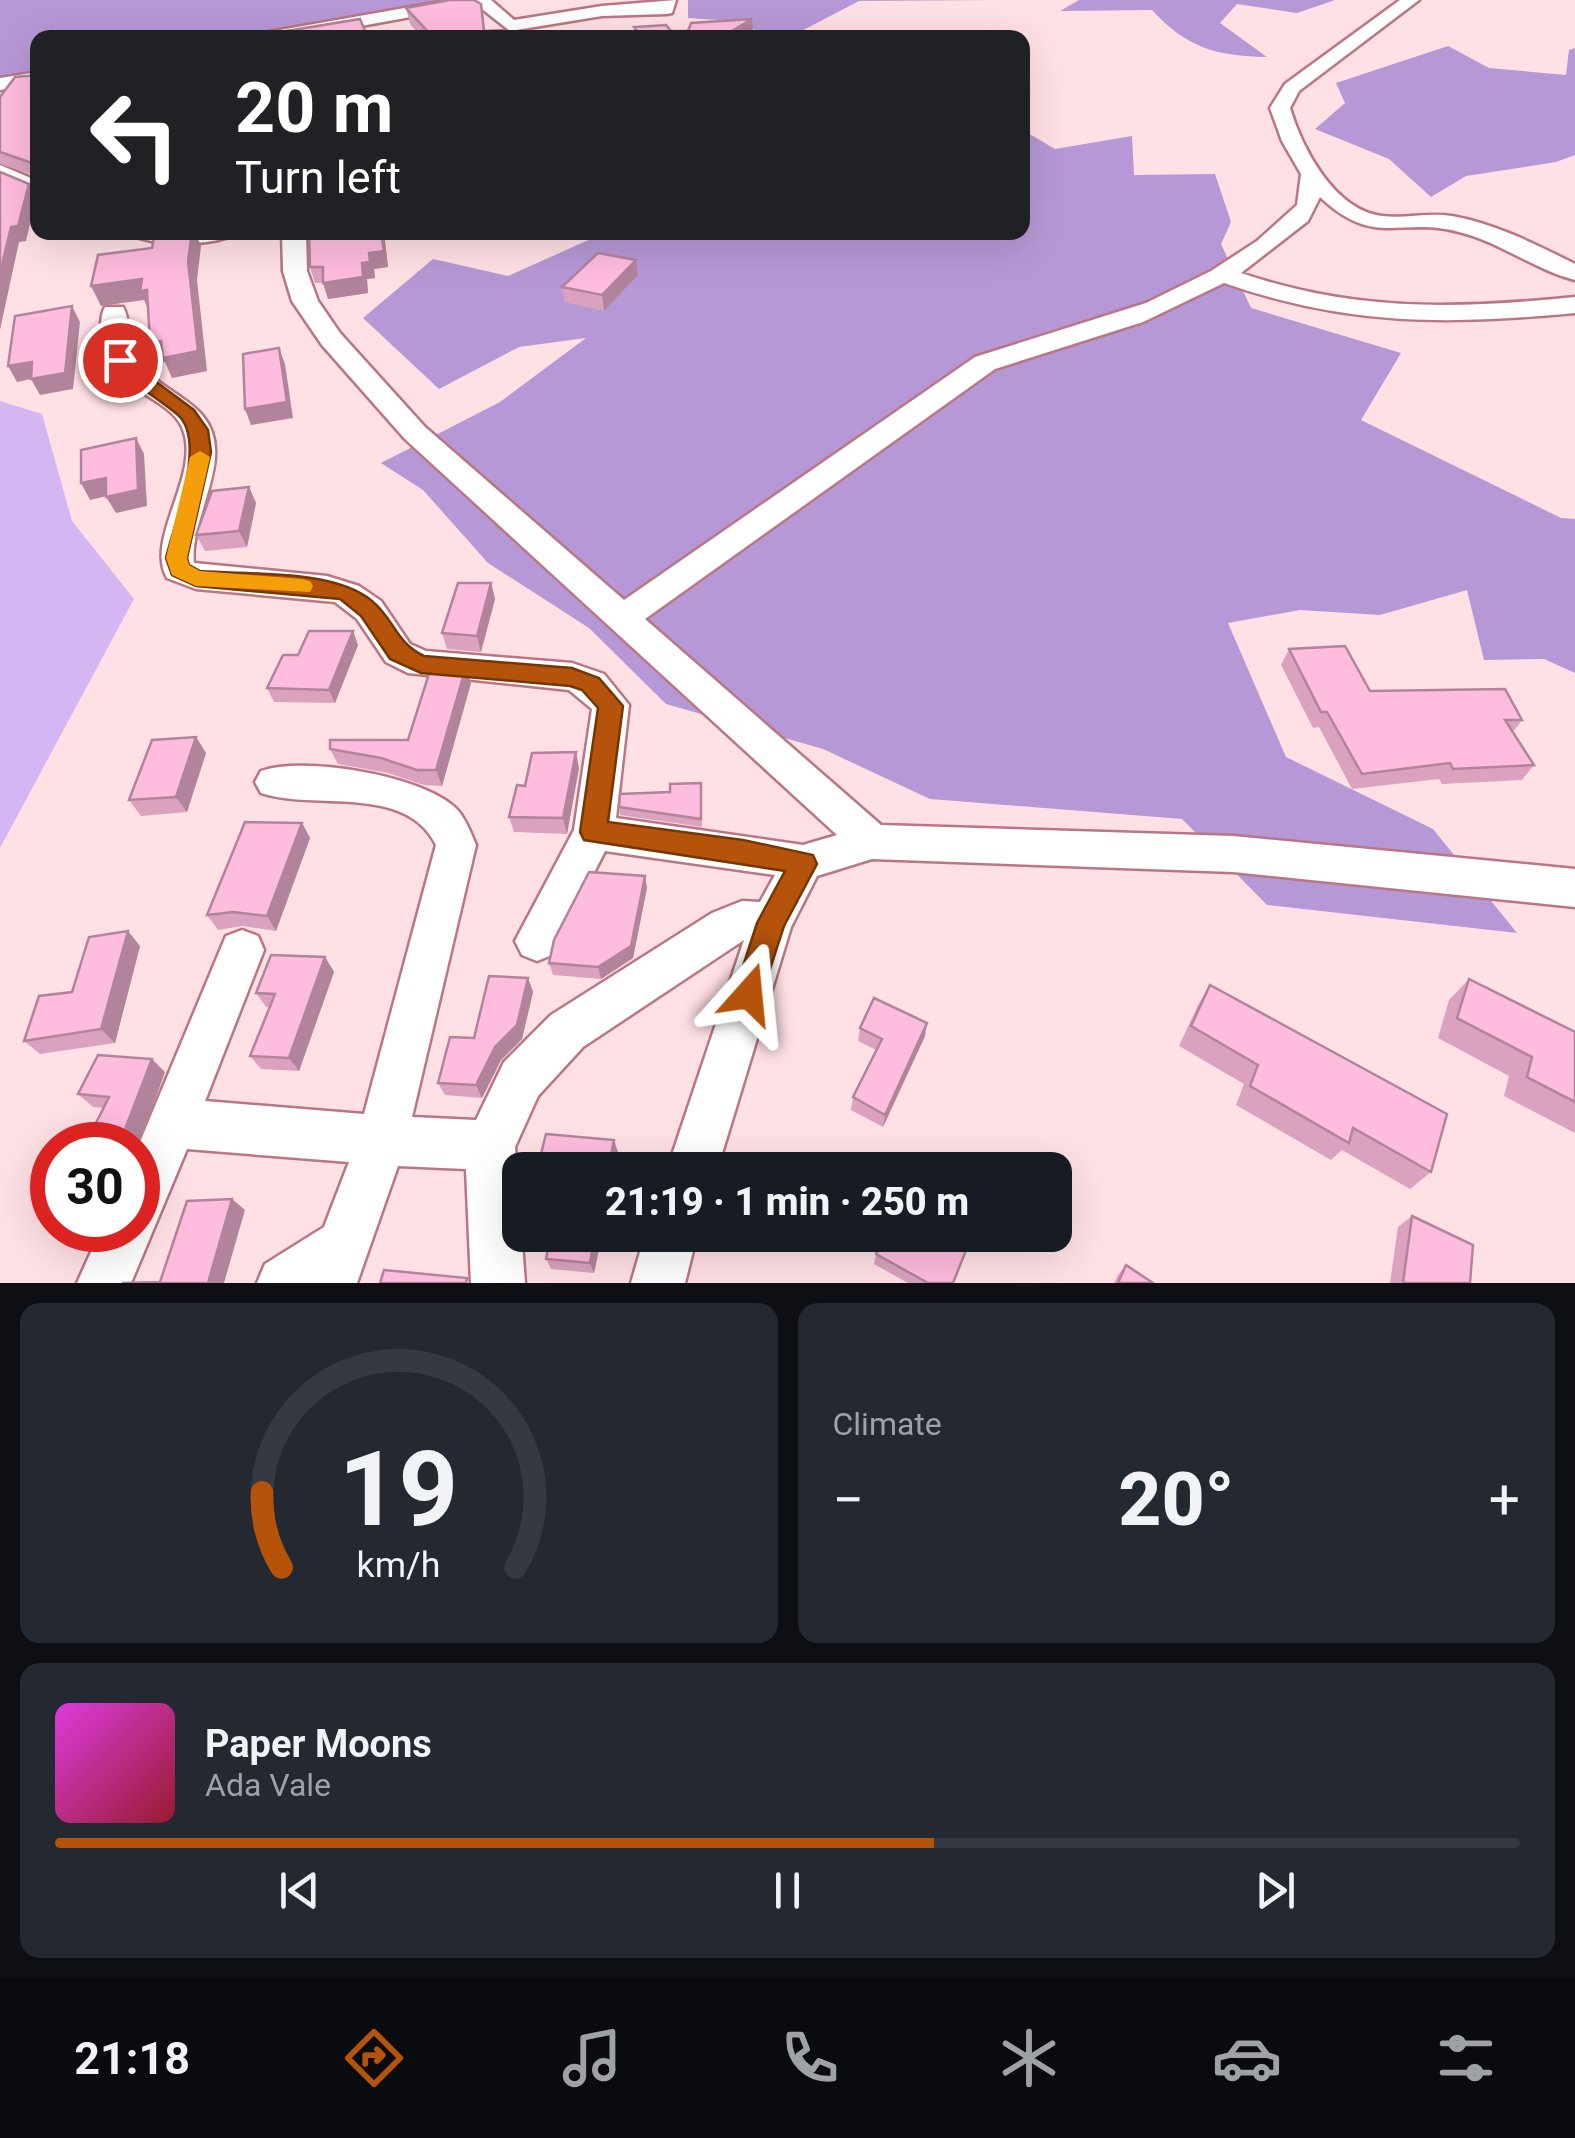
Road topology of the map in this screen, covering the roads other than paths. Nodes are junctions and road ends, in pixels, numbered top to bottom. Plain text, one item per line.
1 (479, 0) edge
2 (1412, 0) edge
3 (669, 11) edge
4 (360, 20) junction
5 (306, 30) edge
6 (367, 30) edge
7 (504, 30) edge
8 (515, 30) edge
9 (30, 78) edge
10 (0, 84) edge
11 (0, 171) edge
12 (1311, 175) junction
13 (30, 186) edge
14 (294, 240) edge
15 (1575, 273) edge
16 (1221, 274) junction
17 (1575, 305) edge
18 (114, 312) dead end
19 (620, 620) junction
20 (275, 782) dead end
21 (594, 832) junction
22 (872, 842) junction
23 (803, 864) junction
24 (1575, 888) edge
25 (771, 923) junction
26 (537, 941) dead end
27 (242, 950) dead end
28 (174, 1123) junction
29 (382, 1140) junction
30 (490, 1146) junction
31 (698, 1152) edge
32 (160, 1156) edge
33 (118, 1252) edge
34 (666, 1252) edge
35 (336, 1264) edge
36 (104, 1283) edge
37 (284, 1283) edge
38 (498, 1283) edge
39 (658, 1283) edge

1 - 4 street
1 - 7 street
2 - 12 street
3 - 8 street
4 - 5 street
4 - 6 street
9 - 10 street
11 - 13 street
12 - 15 street
12 - 16 street
14 - 19 street
16 - 17 street
16 - 19 street
18 - 21 street
19 - 22 street
20 - 29 street
21 - 23 street
21 - 26 street
22 - 23 street
22 - 24 street
23 - 25 street
25 - 30 street
25 - 31 street
27 - 28 street
28 - 29 street
28 - 32 street
29 - 30 street
29 - 35 street
30 - 38 street
33 - 36 street
34 - 39 street
35 - 37 street

